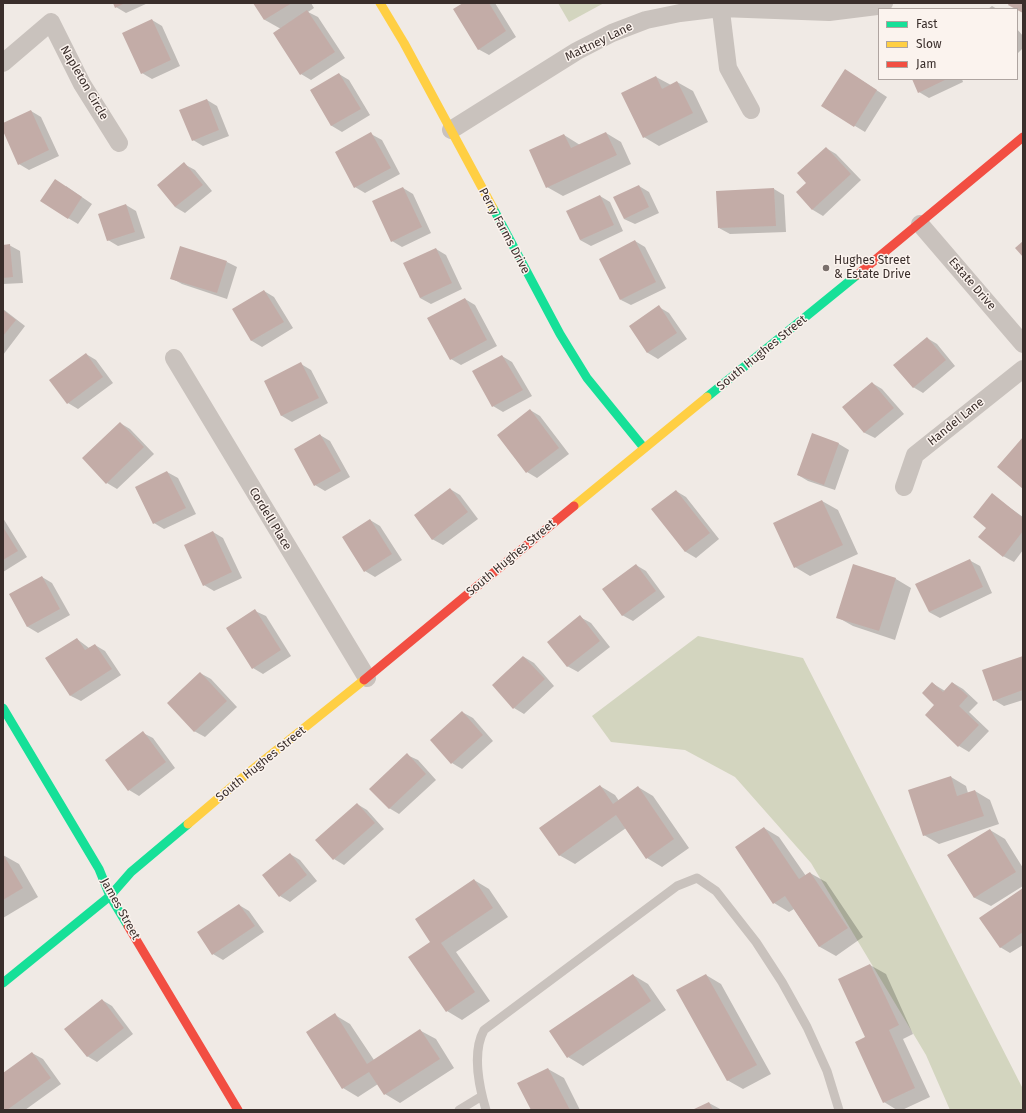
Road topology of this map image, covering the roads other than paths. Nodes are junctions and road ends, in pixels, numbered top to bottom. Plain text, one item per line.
1 (380, 3) edge
2 (884, 3) edge
3 (720, 5) edge
4 (3, 63) edge
5 (751, 110) dead end
6 (451, 130) junction
7 (1023, 137) edge
8 (120, 143) dead end
9 (920, 224) junction
10 (1023, 344) edge
11 (174, 358) dead end
12 (1023, 369) edge
13 (644, 448) junction
14 (904, 487) dead end
15 (366, 678) junction
16 (3, 708) edge
17 (110, 896) junction
18 (3, 983) edge
19 (482, 1096) junction
20 (238, 1110) edge
21 (459, 1110) edge
22 (486, 1110) edge
23 (839, 1110) edge

1 - 6 street, Perry Farms Drive
2 - 3 street, Mattney Lane
3 - 5 street
3 - 6 street, Mattney Lane
4 - 8 street, Napleton Circle
6 - 13 street, Perry Farms Drive
7 - 9 street, South Hughes Street
9 - 10 street, Estate Drive
9 - 13 street, South Hughes Street
11 - 15 street, Cordell Place
12 - 14 street, Handel Lane
13 - 15 street, South Hughes Street
15 - 17 street, South Hughes Street
16 - 17 street, James Street
17 - 18 street, South Hughes Street
17 - 20 street, James Street
19 - 21 lane
19 - 22 lane
19 - 23 lane

